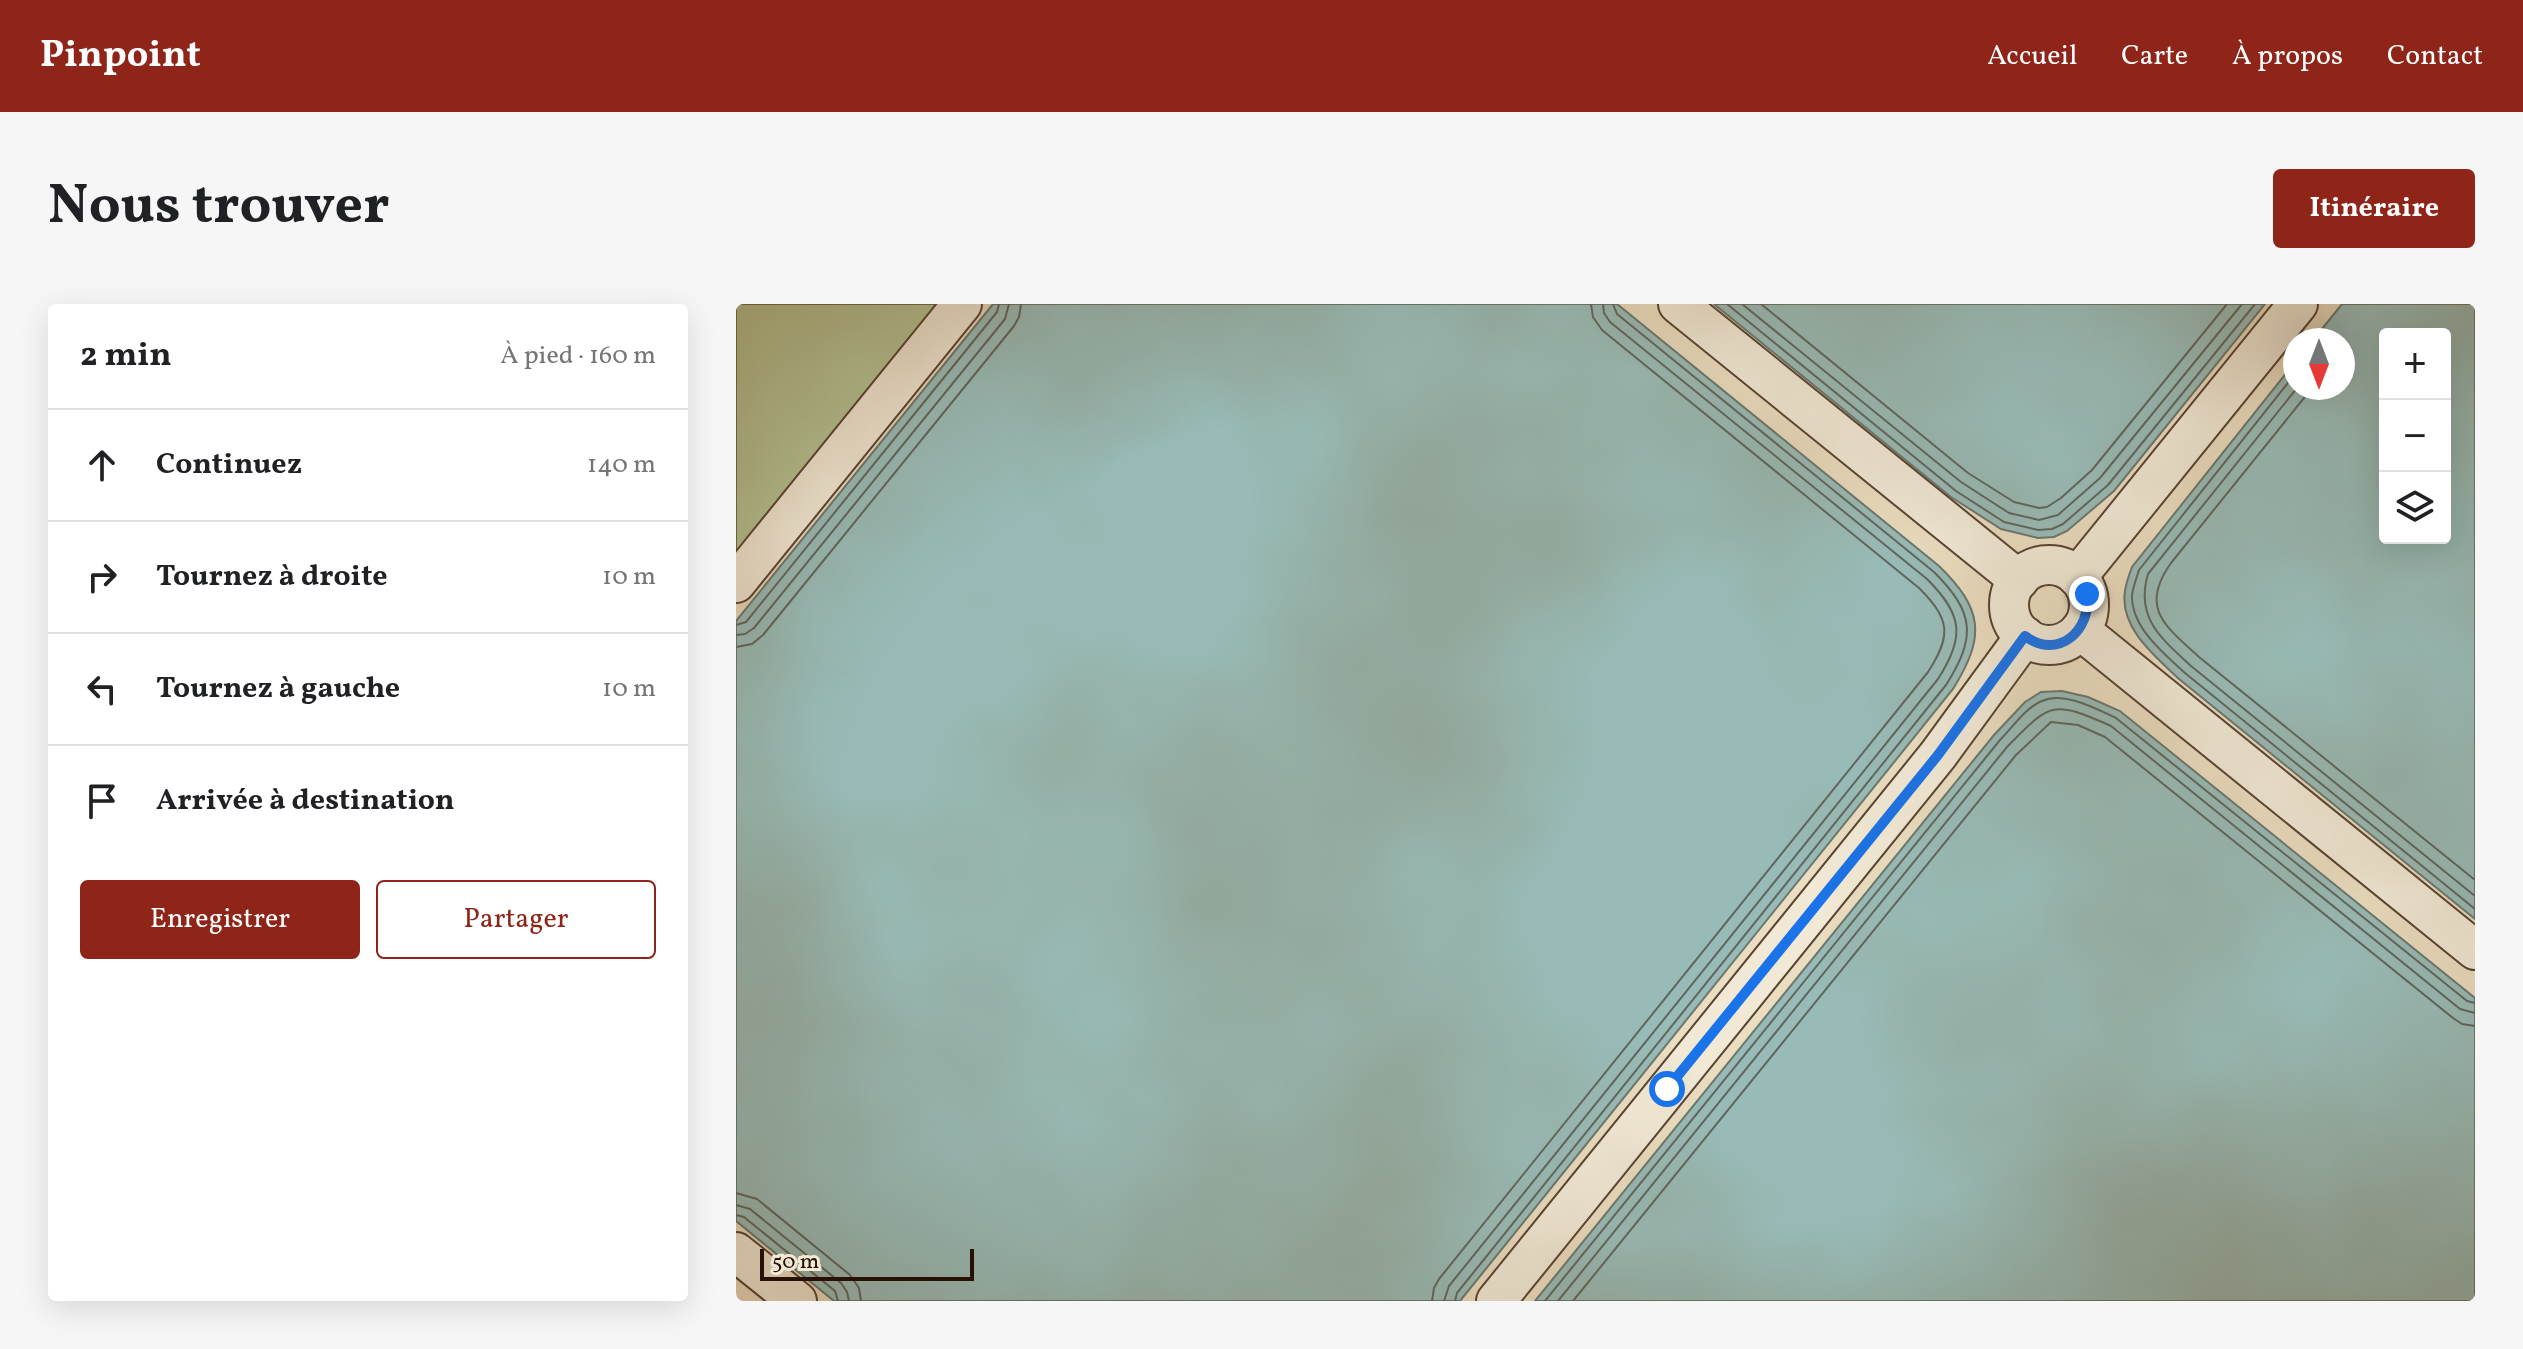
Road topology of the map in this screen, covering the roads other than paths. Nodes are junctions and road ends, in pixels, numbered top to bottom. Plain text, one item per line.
1 (962, 304) edge
2 (1678, 304) edge
3 (2298, 304) edge
4 (2077, 577) junction
5 (2019, 580) junction
6 (736, 583) edge
7 (2080, 630) junction
8 (2025, 636) junction
9 (2475, 950) edge
10 (736, 1252) edge
11 (797, 1301) edge
12 (1496, 1301) edge

1 - 6 lane
2 - 5 lane
3 - 4 lane
4 - 5 lane
4 - 7 lane
5 - 8 lane
7 - 8 lane
7 - 9 lane
8 - 12 lane
10 - 11 lane

